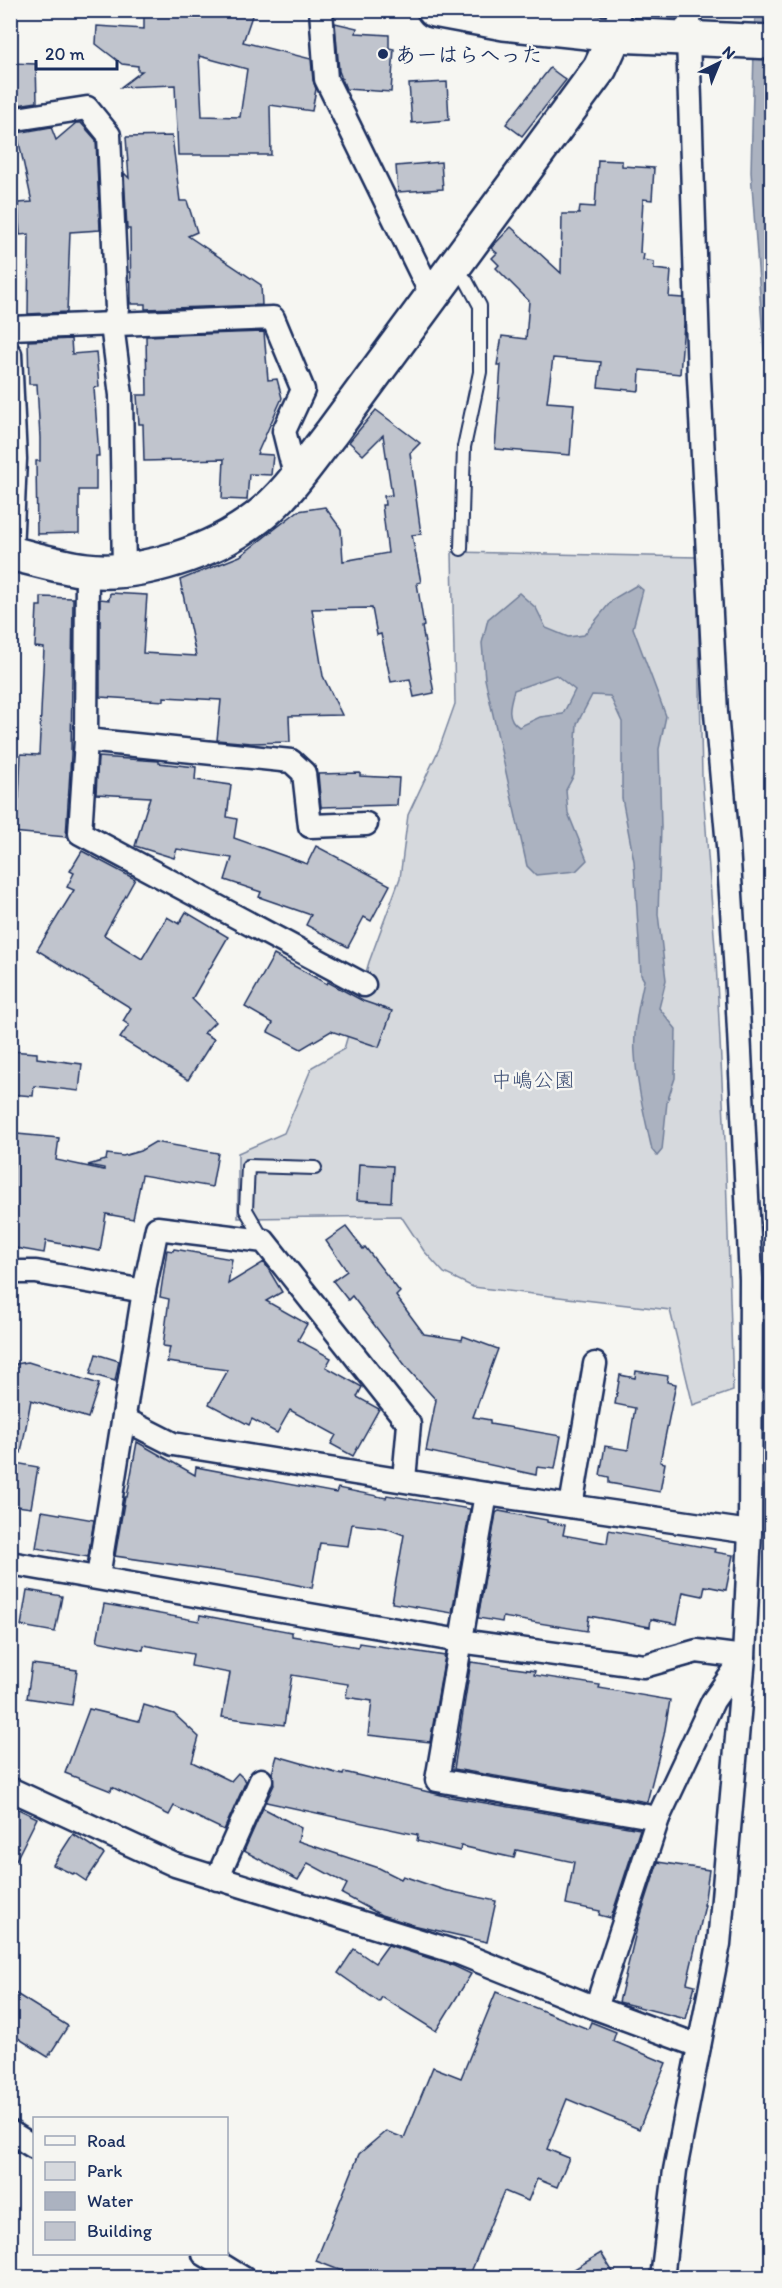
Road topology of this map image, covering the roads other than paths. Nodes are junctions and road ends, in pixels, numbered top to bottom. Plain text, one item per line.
1 (321, 10) edge
2 (434, 10) edge
3 (617, 23) edge
4 (689, 24) edge
5 (771, 42) edge
6 (10, 120) edge
7 (452, 268) junction
8 (432, 296) junction
9 (112, 325) junction
10 (10, 328) edge
11 (10, 354) edge
12 (296, 479) junction
13 (461, 549) dead end
14 (11, 555) edge
15 (124, 570) junction
16 (87, 571) junction
17 (86, 740) junction
18 (366, 824) dead end
19 (364, 985) dead end
20 (315, 1168) dead end
21 (264, 1241) junction
22 (10, 1272) edge
23 (144, 1291) junction
24 (595, 1364) dead end
25 (124, 1419) junction
26 (404, 1479) junction
27 (486, 1494) junction
28 (571, 1506) junction
29 (750, 1532) junction
30 (10, 1563) edge
31 (98, 1577) junction
32 (460, 1641) junction
33 (744, 1657) junction
34 (261, 1780) dead end
35 (10, 1789) edge
36 (658, 1818) junction
37 (217, 1879) junction
38 (596, 2008) junction
39 (699, 2046) junction
40 (10, 2132) edge
41 (33, 2146) edge
42 (207, 2255) edge
43 (243, 2277) edge
44 (662, 2277) edge

1 - 8 street
2 - 3 street
3 - 4 street
3 - 7 street
4 - 5 street
4 - 29 street
6 - 9 street
7 - 8 street
7 - 13 lane
8 - 12 street
9 - 10 street
9 - 12 street
9 - 15 street
11 - 14 street
12 - 15 street
14 - 16 street
15 - 16 street
16 - 17 street
17 - 18 street
17 - 19 street
20 - 21 lane
21 - 23 street
21 - 26 street
22 - 23 street
23 - 25 street
24 - 28 street
25 - 26 street
25 - 31 street
26 - 27 street
27 - 28 street
27 - 32 street
28 - 29 street
29 - 33 street
30 - 31 street
31 - 32 street
32 - 33 street
32 - 36 street
33 - 36 street
33 - 39 street
34 - 37 street
35 - 37 street
36 - 38 street
37 - 38 street
38 - 39 street
39 - 44 street
40 - 41 street
42 - 43 street

